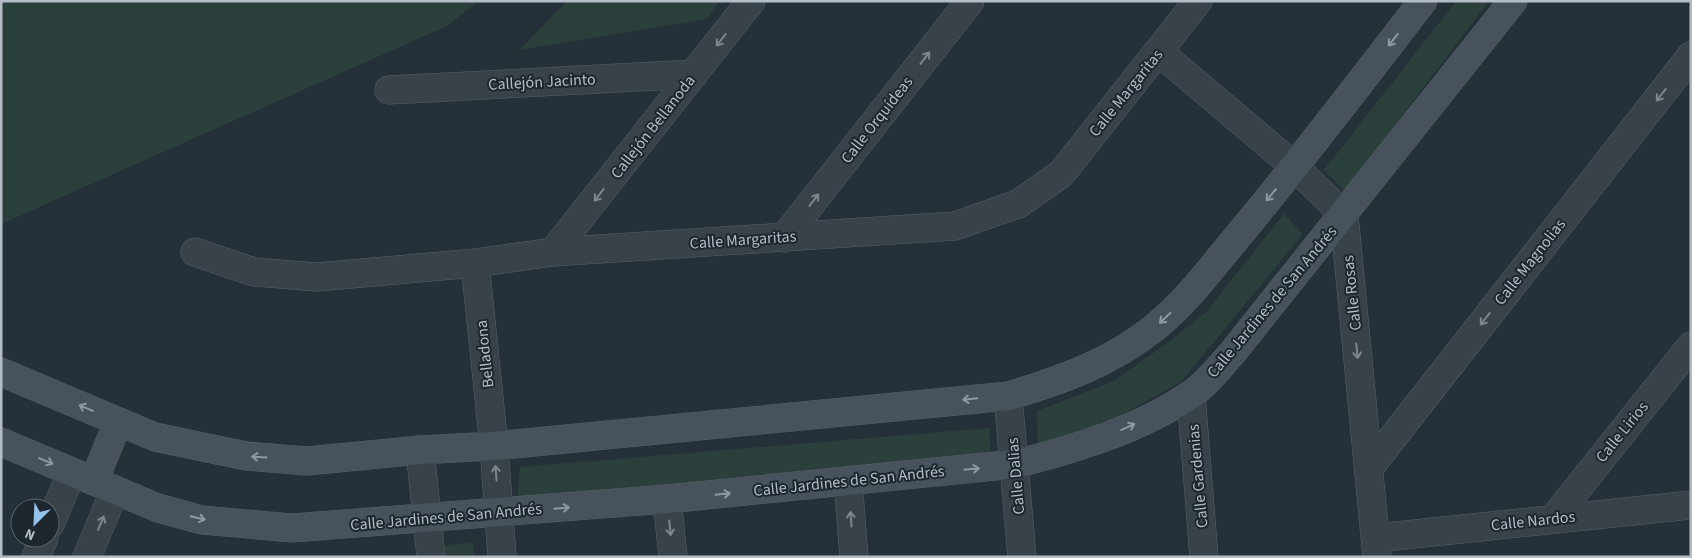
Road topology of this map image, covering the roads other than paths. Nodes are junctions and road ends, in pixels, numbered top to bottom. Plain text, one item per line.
1 (751, 1) edge
2 (970, 1) edge
3 (1198, 1) edge
4 (1423, 1) edge
5 (1513, 1) edge
6 (1160, 52) junction
7 (1691, 56) edge
8 (694, 74) junction
9 (389, 90) dead end
10 (1295, 167) junction
11 (1344, 215) junction
12 (784, 238) junction
13 (196, 252) dead end
14 (553, 252) junction
15 (475, 263) junction
16 (1691, 346) edge
17 (1, 372) edge
18 (1191, 395) junction
19 (1008, 396) junction
20 (118, 422) junction
21 (1, 442) edge
22 (494, 446) junction
23 (420, 450) junction
24 (1016, 464) junction
25 (1368, 468) junction
26 (94, 481) junction
27 (848, 482) junction
28 (668, 499) junction
29 (1691, 506) edge
30 (499, 513) junction
31 (60, 514) edge
32 (427, 518) junction
33 (1553, 519) junction
34 (1376, 547) edge
35 (86, 557) edge
36 (431, 557) edge
37 (502, 557) edge
38 (673, 557) edge
39 (854, 557) edge
40 (1022, 557) edge
41 (1204, 557) edge

1 -> 8 street, Callejón Bellanoda
12 -> 2 street, Calle Orquídeas
3 - 6 street, Calle Margaritas
4 -> 10 street
5 - 11 street, Calle Jardines de San Andrés
6 - 10 street
6 - 12 street, Calle Margaritas
7 -> 25 street, Calle Magnolias
8 - 9 street, Callejón Jacinto
8 -> 14 street, Callejón Bellanoda
10 - 11 street
10 -> 19 street
11 - 18 street, Calle Jardines de San Andrés
11 -> 25 street, Calle Rosas
12 - 14 street, Calle Margaritas
13 - 15 street, Calle Margaritas
14 - 15 street, Calle Margaritas
15 - 22 street, Belladona
16 - 33 street, Calle Lirios
20 -> 17 street
24 -> 18 street, Calle Jardines de San Andrés
18 - 41 street, Calle Gardenias
19 -> 22 street
19 - 24 street, Calle Dalias
23 -> 20 street
20 - 26 street
21 -> 26 street, Calle Jardines de San Andrés
22 - 23 street
30 -> 22 street, Belladona
23 - 32 street
27 -> 24 street, Calle Jardines de San Andrés
24 - 40 street, Calle Dalias
25 - 34 street, Calle Rosas
26 - 31 street
26 -> 32 street, Calle Jardines de San Andrés
35 -> 26 street
28 -> 27 street, Calle Jardines de San Andrés
39 -> 27 street
30 -> 28 street, Calle Jardines de San Andrés
28 -> 38 street
29 - 33 street, Calle Nardos
30 - 32 street, Calle Jardines de San Andrés
30 - 37 street, Belladona
32 - 36 street
33 - 34 street, Calle Nardos

